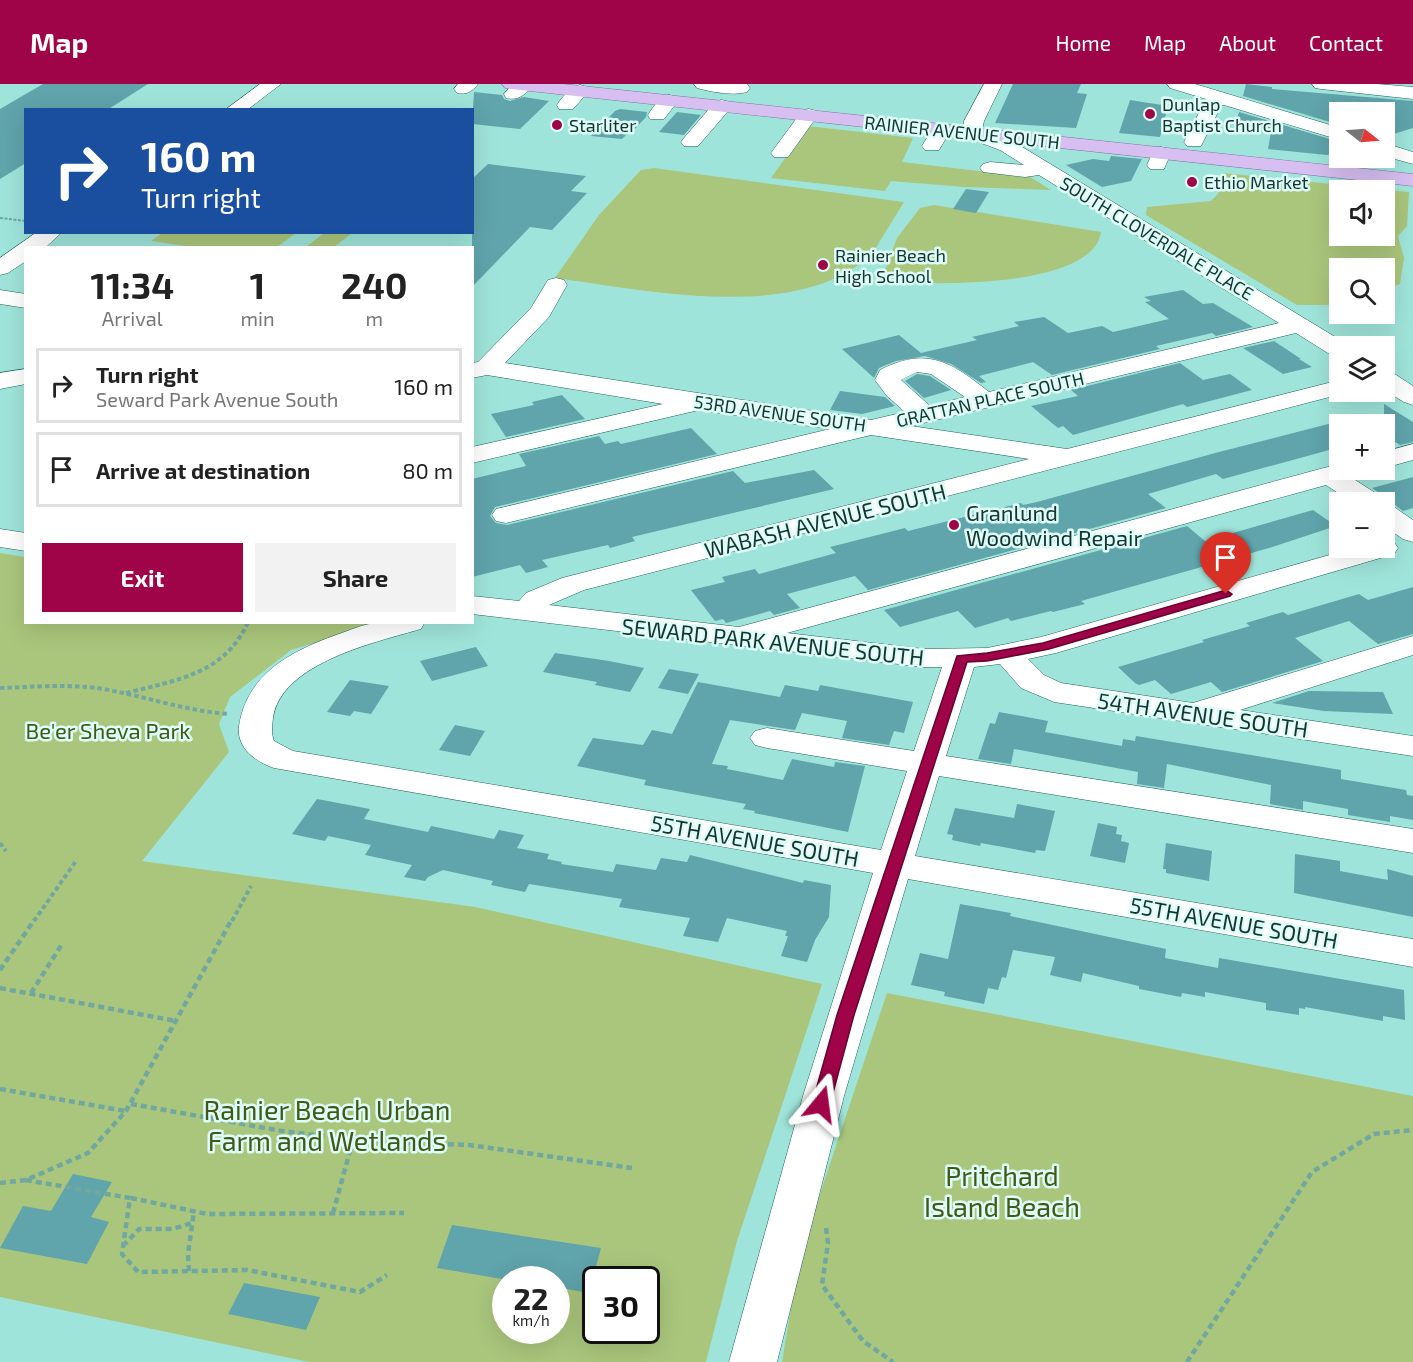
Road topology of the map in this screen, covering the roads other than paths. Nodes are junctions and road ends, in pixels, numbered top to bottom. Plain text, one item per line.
1 (272, 84) edge
2 (711, 84) edge
3 (993, 84) edge
4 (1176, 84) edge
5 (1321, 84) edge
6 (516, 88) edge
7 (741, 88) dead end
8 (580, 91) junction
9 (1413, 93) edge
10 (1224, 98) junction
11 (669, 101) junction
12 (698, 104) junction
13 (566, 105) dead end
14 (722, 106) junction
15 (237, 108) edge
16 (657, 116) dead end
17 (809, 116) junction
18 (1329, 131) edge
19 (972, 133) junction
20 (691, 142) dead end
21 (1194, 142) dead end
22 (781, 153) dead end
23 (1395, 157) edge
24 (1412, 158) edge
25 (990, 168) dead end
26 (1042, 168) junction
27 (1413, 180) edge
28 (1077, 189) junction
29 (1054, 193) dead end
30 (1129, 201) dead end
31 (1104, 206) junction
32 (49, 234) edge
33 (33, 246) edge
34 (556, 285) dead end
35 (0, 297) edge
36 (24, 301) edge
37 (1299, 325) junction
38 (1329, 343) edge
39 (480, 369) edge
40 (1413, 369) edge
41 (1395, 374) edge
42 (24, 376) edge
43 (0, 381) edge
44 (1395, 385) edge
45 (1329, 390) edge
46 (1413, 397) edge
47 (984, 400) junction
48 (703, 403) junction
49 (924, 414) junction
50 (871, 427) junction
51 (1413, 453) edge
52 (474, 455) edge
53 (1072, 457) junction
54 (1395, 457) edge
55 (1329, 475) edge
56 (1348, 480) edge
57 (1360, 492) edge
58 (506, 515) dead end
59 (1395, 520) edge
60 (1413, 532) edge
61 (0, 538) edge
62 (1413, 540) edge
63 (24, 542) edge
64 (1395, 544) edge
65 (1346, 558) edge
66 (474, 605) edge
67 (527, 612) junction
68 (404, 624) edge
69 (734, 638) junction
70 (1413, 645) edge
71 (1008, 654) junction
72 (961, 658) junction
73 (1198, 713) junction
74 (767, 738) dead end
75 (1413, 746) edge
76 (927, 763) junction
77 (1413, 841) edge
78 (895, 864) junction
79 (1413, 953) edge
80 (753, 1362) edge

1 - 15 street
2 - 7 street
2 - 12 street
3 - 19 street
4 - 10 street
5 - 9 street
6 - 8 main road, RAINIER AVENUE SOUTH
8 - 11 main road, RAINIER AVENUE SOUTH
8 - 13 street
10 - 18 street
10 - 21 street
11 - 12 main road, RAINIER AVENUE SOUTH
11 - 16 street
12 - 14 main road, RAINIER AVENUE SOUTH
14 - 17 main road, RAINIER AVENUE SOUTH
14 - 20 street
17 - 19 main road, RAINIER AVENUE SOUTH
17 - 22 street
19 - 26 street, SOUTH CLOVERDALE PLACE
19 - 27 main road, RAINIER AVENUE SOUTH
23 - 24 street
25 - 26 street
26 - 28 street, SOUTH CLOVERDALE PLACE
28 - 29 street
28 - 31 street, SOUTH CLOVERDALE PLACE
30 - 31 street
31 - 37 street, SOUTH CLOVERDALE PLACE
32 - 33 street
34 - 39 street
35 - 36 street
37 - 38 street, SOUTH CLOVERDALE PLACE
37 - 47 street, GRATTAN PLACE SOUTH
39 - 48 street, 53RD AVENUE SOUTH
40 - 41 street
42 - 43 street
44 - 46 street
45 - 53 street, WABASH AVENUE SOUTH
47 - 49 street, GRATTAN PLACE SOUTH
47 - 49 street
48 - 50 street, 53RD AVENUE SOUTH
48 - 52 street
49 - 50 street, GRATTAN PLACE SOUTH
50 - 53 street, 53RD AVENUE SOUTH
50 - 58 street, GRATTAN PLACE SOUTH
51 - 54 street
53 - 67 street, WABASH AVENUE SOUTH
55 - 69 street
56 - 57 street
59 - 60 street
61 - 63 street
62 - 64 street, SEWARD PARK AVENUE SOUTH
65 - 71 street, SEWARD PARK AVENUE SOUTH
66 - 67 street, SEWARD PARK AVENUE SOUTH
67 - 69 street, SEWARD PARK AVENUE SOUTH
68 - 78 street, 55TH AVENUE SOUTH
69 - 72 street, SEWARD PARK AVENUE SOUTH
70 - 73 street
71 - 72 street, SEWARD PARK AVENUE SOUTH
71 - 73 street, 54TH AVENUE SOUTH
72 - 76 street
73 - 75 street, 54TH AVENUE SOUTH
74 - 76 street
76 - 77 street
76 - 78 street
78 - 79 street, 55TH AVENUE SOUTH
78 - 80 street

